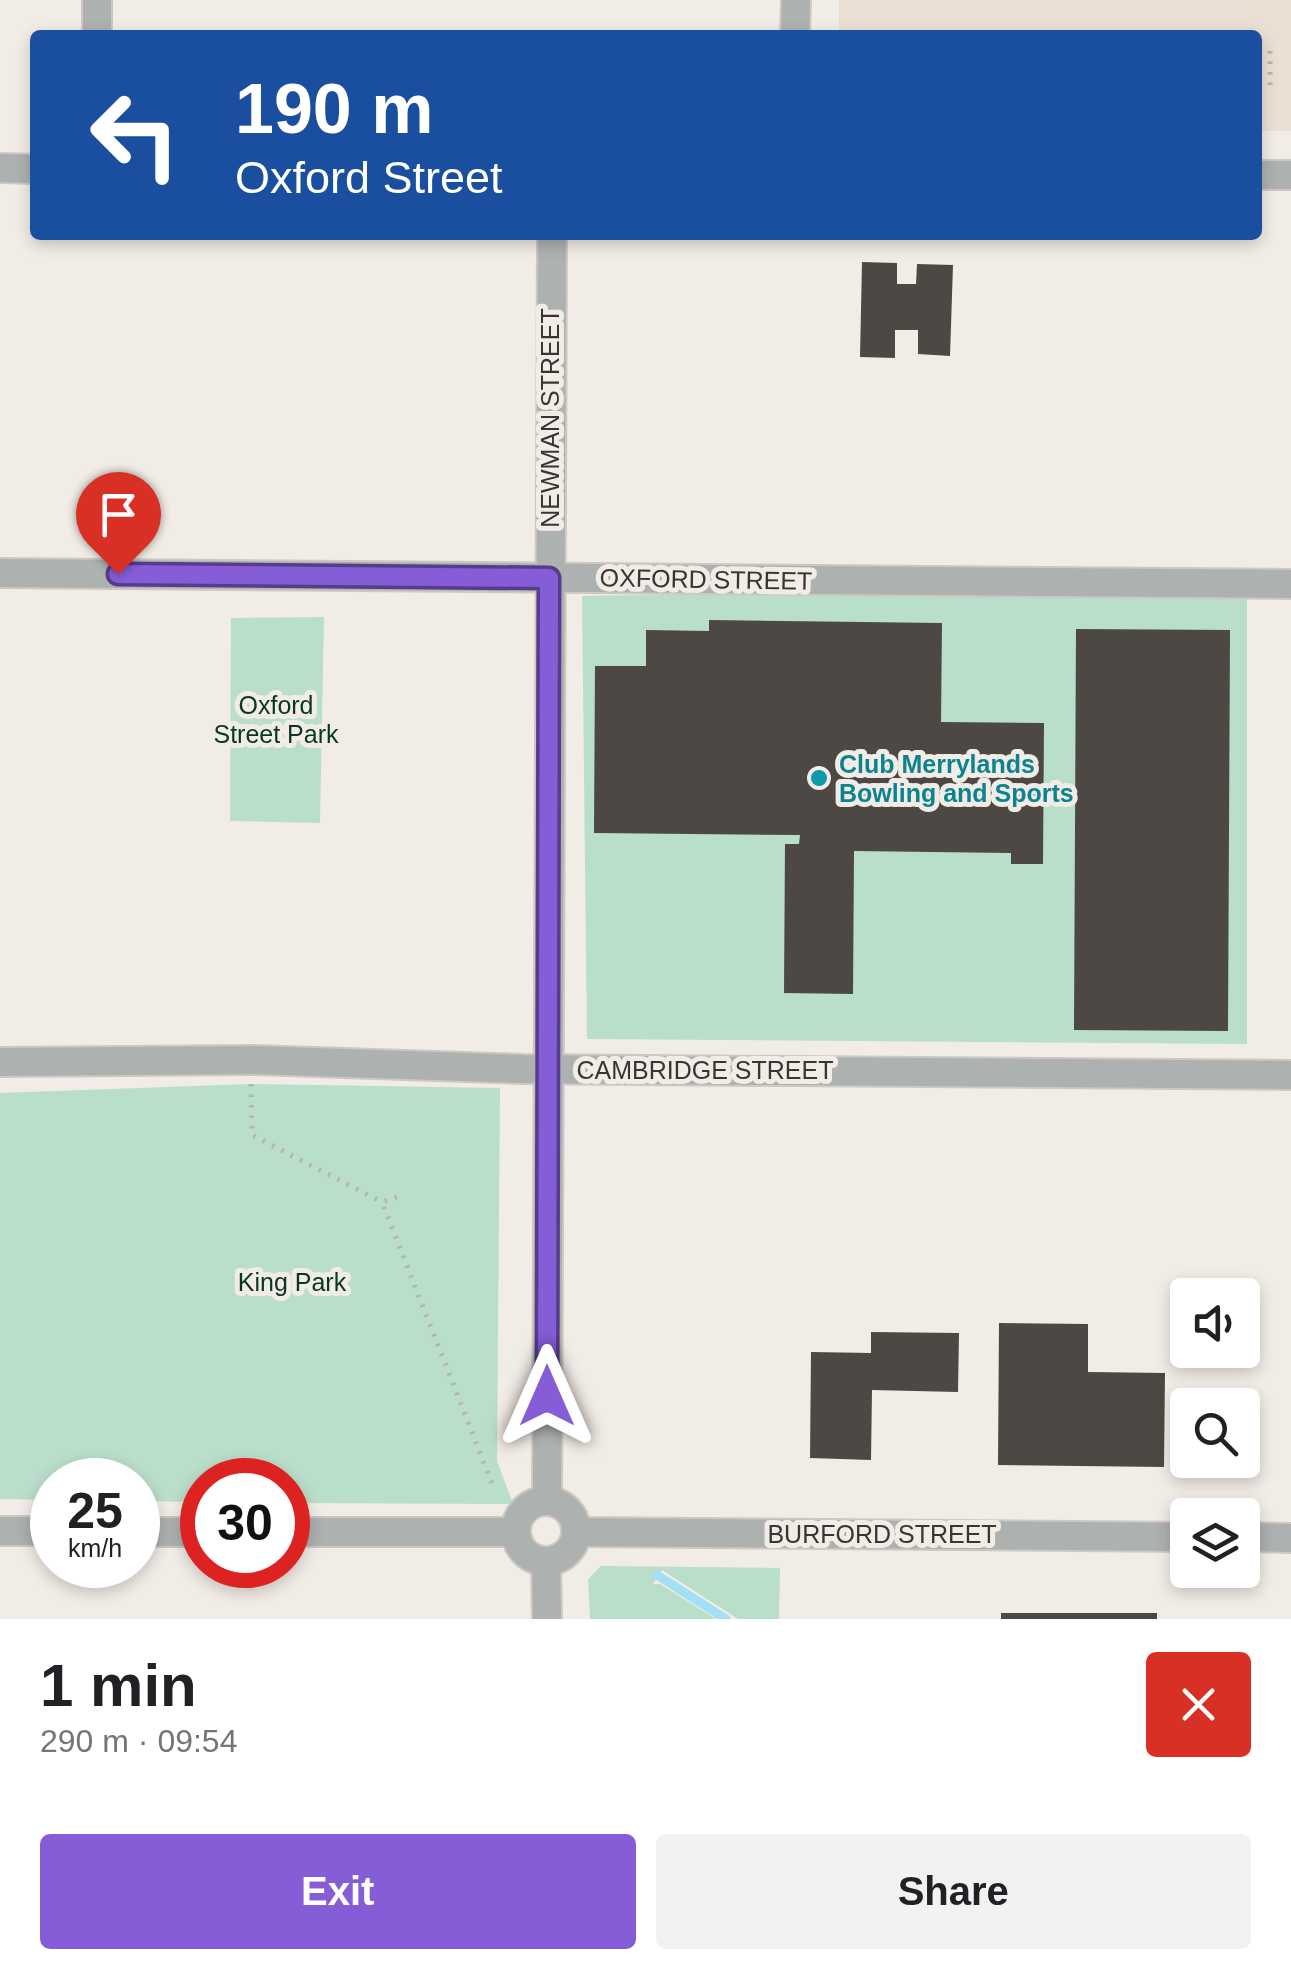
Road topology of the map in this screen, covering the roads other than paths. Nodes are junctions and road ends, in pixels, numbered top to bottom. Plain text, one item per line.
1 (97, 0) edge
2 (796, 0) edge
3 (96, 30) edge
4 (795, 30) edge
5 (0, 168) edge
6 (30, 168) edge
7 (1262, 174) edge
8 (1291, 175) edge
9 (552, 240) edge
10 (0, 573) edge
11 (549, 578) junction
12 (1291, 584) edge
13 (0, 1062) edge
14 (549, 1069) junction
15 (1291, 1074) edge
16 (547, 1501) junction
17 (0, 1531) edge
18 (30, 1532) edge
19 (310, 1532) edge
20 (516, 1532) junction
21 (576, 1532) junction
22 (1170, 1537) edge
23 (1260, 1537) edge
24 (1291, 1538) edge
25 (546, 1560) junction
26 (547, 1619) edge

1 - 3 street
2 - 4 street
5 - 6 street
7 - 8 street
9 - 11 street, NEWMAN STREET
10 - 11 street, OXFORD STREET
11 - 12 street, OXFORD STREET
11 - 14 street, NEWMAN STREET
13 - 14 street, CAMBRIDGE STREET
14 - 15 street, CAMBRIDGE STREET
14 - 16 street, NEWMAN STREET
16 - 20 street
16 - 21 street
17 - 18 street
19 - 20 street
20 - 25 street
21 - 22 street, BURFORD STREET
21 - 25 street
23 - 24 street
25 - 26 street

